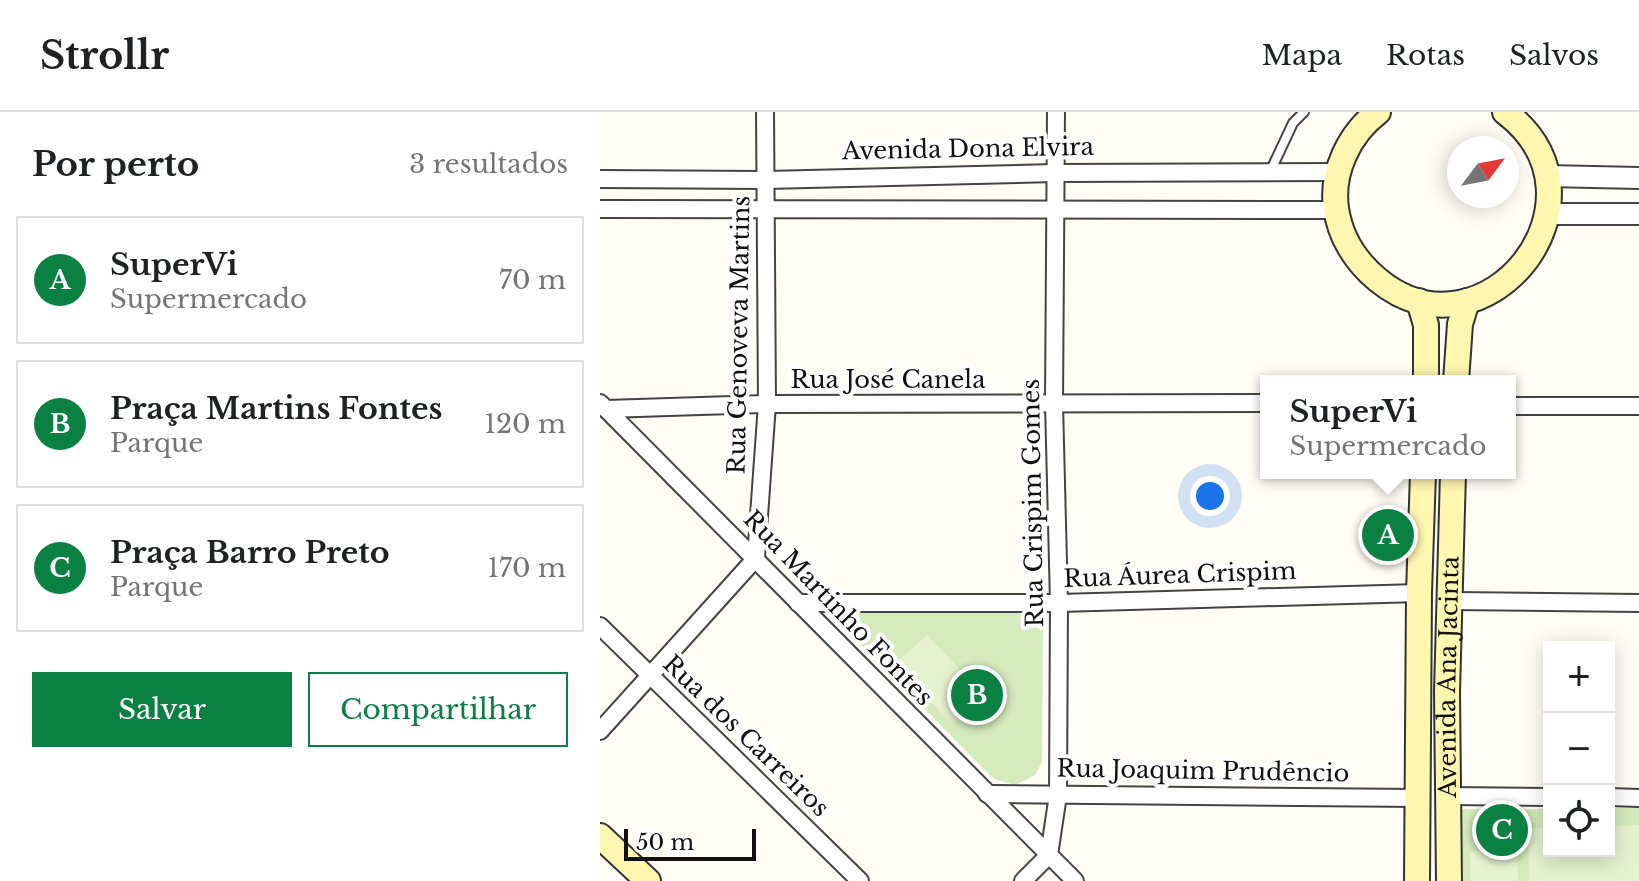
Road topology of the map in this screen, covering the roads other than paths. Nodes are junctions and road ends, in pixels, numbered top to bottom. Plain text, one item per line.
1 (765, 112) edge
2 (1056, 112) edge
3 (1304, 112) edge
4 (1378, 112) edge
5 (1505, 112) edge
6 (1270, 172) junction
7 (1338, 172) junction
8 (1055, 173) junction
9 (1547, 176) junction
10 (1639, 178) edge
11 (600, 179) edge
12 (766, 180) junction
13 (600, 209) edge
14 (764, 209) junction
15 (1336, 210) junction
16 (1055, 211) junction
17 (1547, 214) junction
18 (1639, 214) edge
19 (1419, 301) junction
20 (1467, 301) junction
21 (1426, 375) edge
22 (1456, 375) edge
23 (1054, 403) junction
24 (1260, 403) edge
25 (767, 404) junction
26 (603, 406) edge
27 (1516, 406) edge
28 (1639, 406) edge
29 (1423, 479) edge
30 (1453, 479) edge
31 (756, 558) junction
32 (1419, 593) junction
33 (1451, 601) junction
34 (798, 603) junction
35 (1059, 603) junction
36 (1639, 603) edge
37 (600, 626) edge
38 (651, 677) junction
39 (1420, 691) junction
40 (1447, 692) junction
41 (600, 731) edge
42 (987, 794) junction
43 (1058, 795) junction
44 (1448, 796) junction
45 (1543, 797) edge
46 (1615, 797) edge
47 (1418, 798) junction
48 (1639, 798) edge
49 (600, 836) edge
50 (1049, 855) junction
51 (648, 881) edge
52 (860, 881) edge
53 (1023, 881) edge
54 (1075, 881) edge
55 (1417, 881) edge
56 (1449, 881) edge

1 - 12 street, Rua Genoveva Martins
2 - 8 street, Rua Crispim Gomes
3 - 6 lane
4 - 7 main road
5 - 9 main road
6 - 7 street, Avenida Dona Elvira
6 - 8 street, Avenida Dona Elvira
7 - 15 main road
8 - 12 street, Avenida Dona Elvira
8 - 16 street, Rua Crispim Gomes
9 - 10 street
9 - 17 main road
11 - 12 street, Avenida Dona Elvira
12 - 14 street, Rua Genoveva Martins
13 - 14 street
14 - 16 street
14 - 25 street, Rua Genoveva Martins
15 - 16 street
15 - 19 main road
16 - 23 street, Rua Crispim Gomes
17 - 18 street
17 - 20 main road
19 - 20 main road
19 - 21 main road
20 - 22 main road
23 - 24 street, Rua José Canela
23 - 25 street, Rua José Canela
23 - 35 street, Rua Crispim Gomes
25 - 26 street, Rua José Canela
25 - 31 street, Rua Genoveva Martins
26 - 31 street, Rua Martinho Fontes
27 - 28 street
29 - 32 main road, Avenida Ana Jacinta
30 - 33 main road, Avenida Ana Jacinta
31 - 34 street, Rua Martinho Fontes
31 - 38 street
32 - 35 street, Rua Áurea Crispim
32 - 39 main road, Avenida Ana Jacinta
33 - 36 street
33 - 40 main road, Avenida Ana Jacinta
34 - 35 street, Rua Áurea Crispim
34 - 42 street, Rua Martinho Fontes
35 - 43 street, Rua Crispim Gomes
37 - 38 street, Rua dos Carreiros
38 - 41 street
38 - 52 street, Rua dos Carreiros
39 - 40 main road
39 - 47 main road, Avenida Ana Jacinta
40 - 44 main road, Avenida Ana Jacinta
42 - 43 street, Rua Joaquim Prudêncio
42 - 50 street, Rua Martinho Fontes
43 - 47 street, Rua Joaquim Prudêncio
43 - 50 street, Rua Crispim Gomes
44 - 45 street
44 - 56 main road, Avenida Ana Jacinta
46 - 48 street
47 - 55 main road, Avenida Ana Jacinta
49 - 51 main road
50 - 53 street
50 - 54 street, Rua Martinho Fontes

